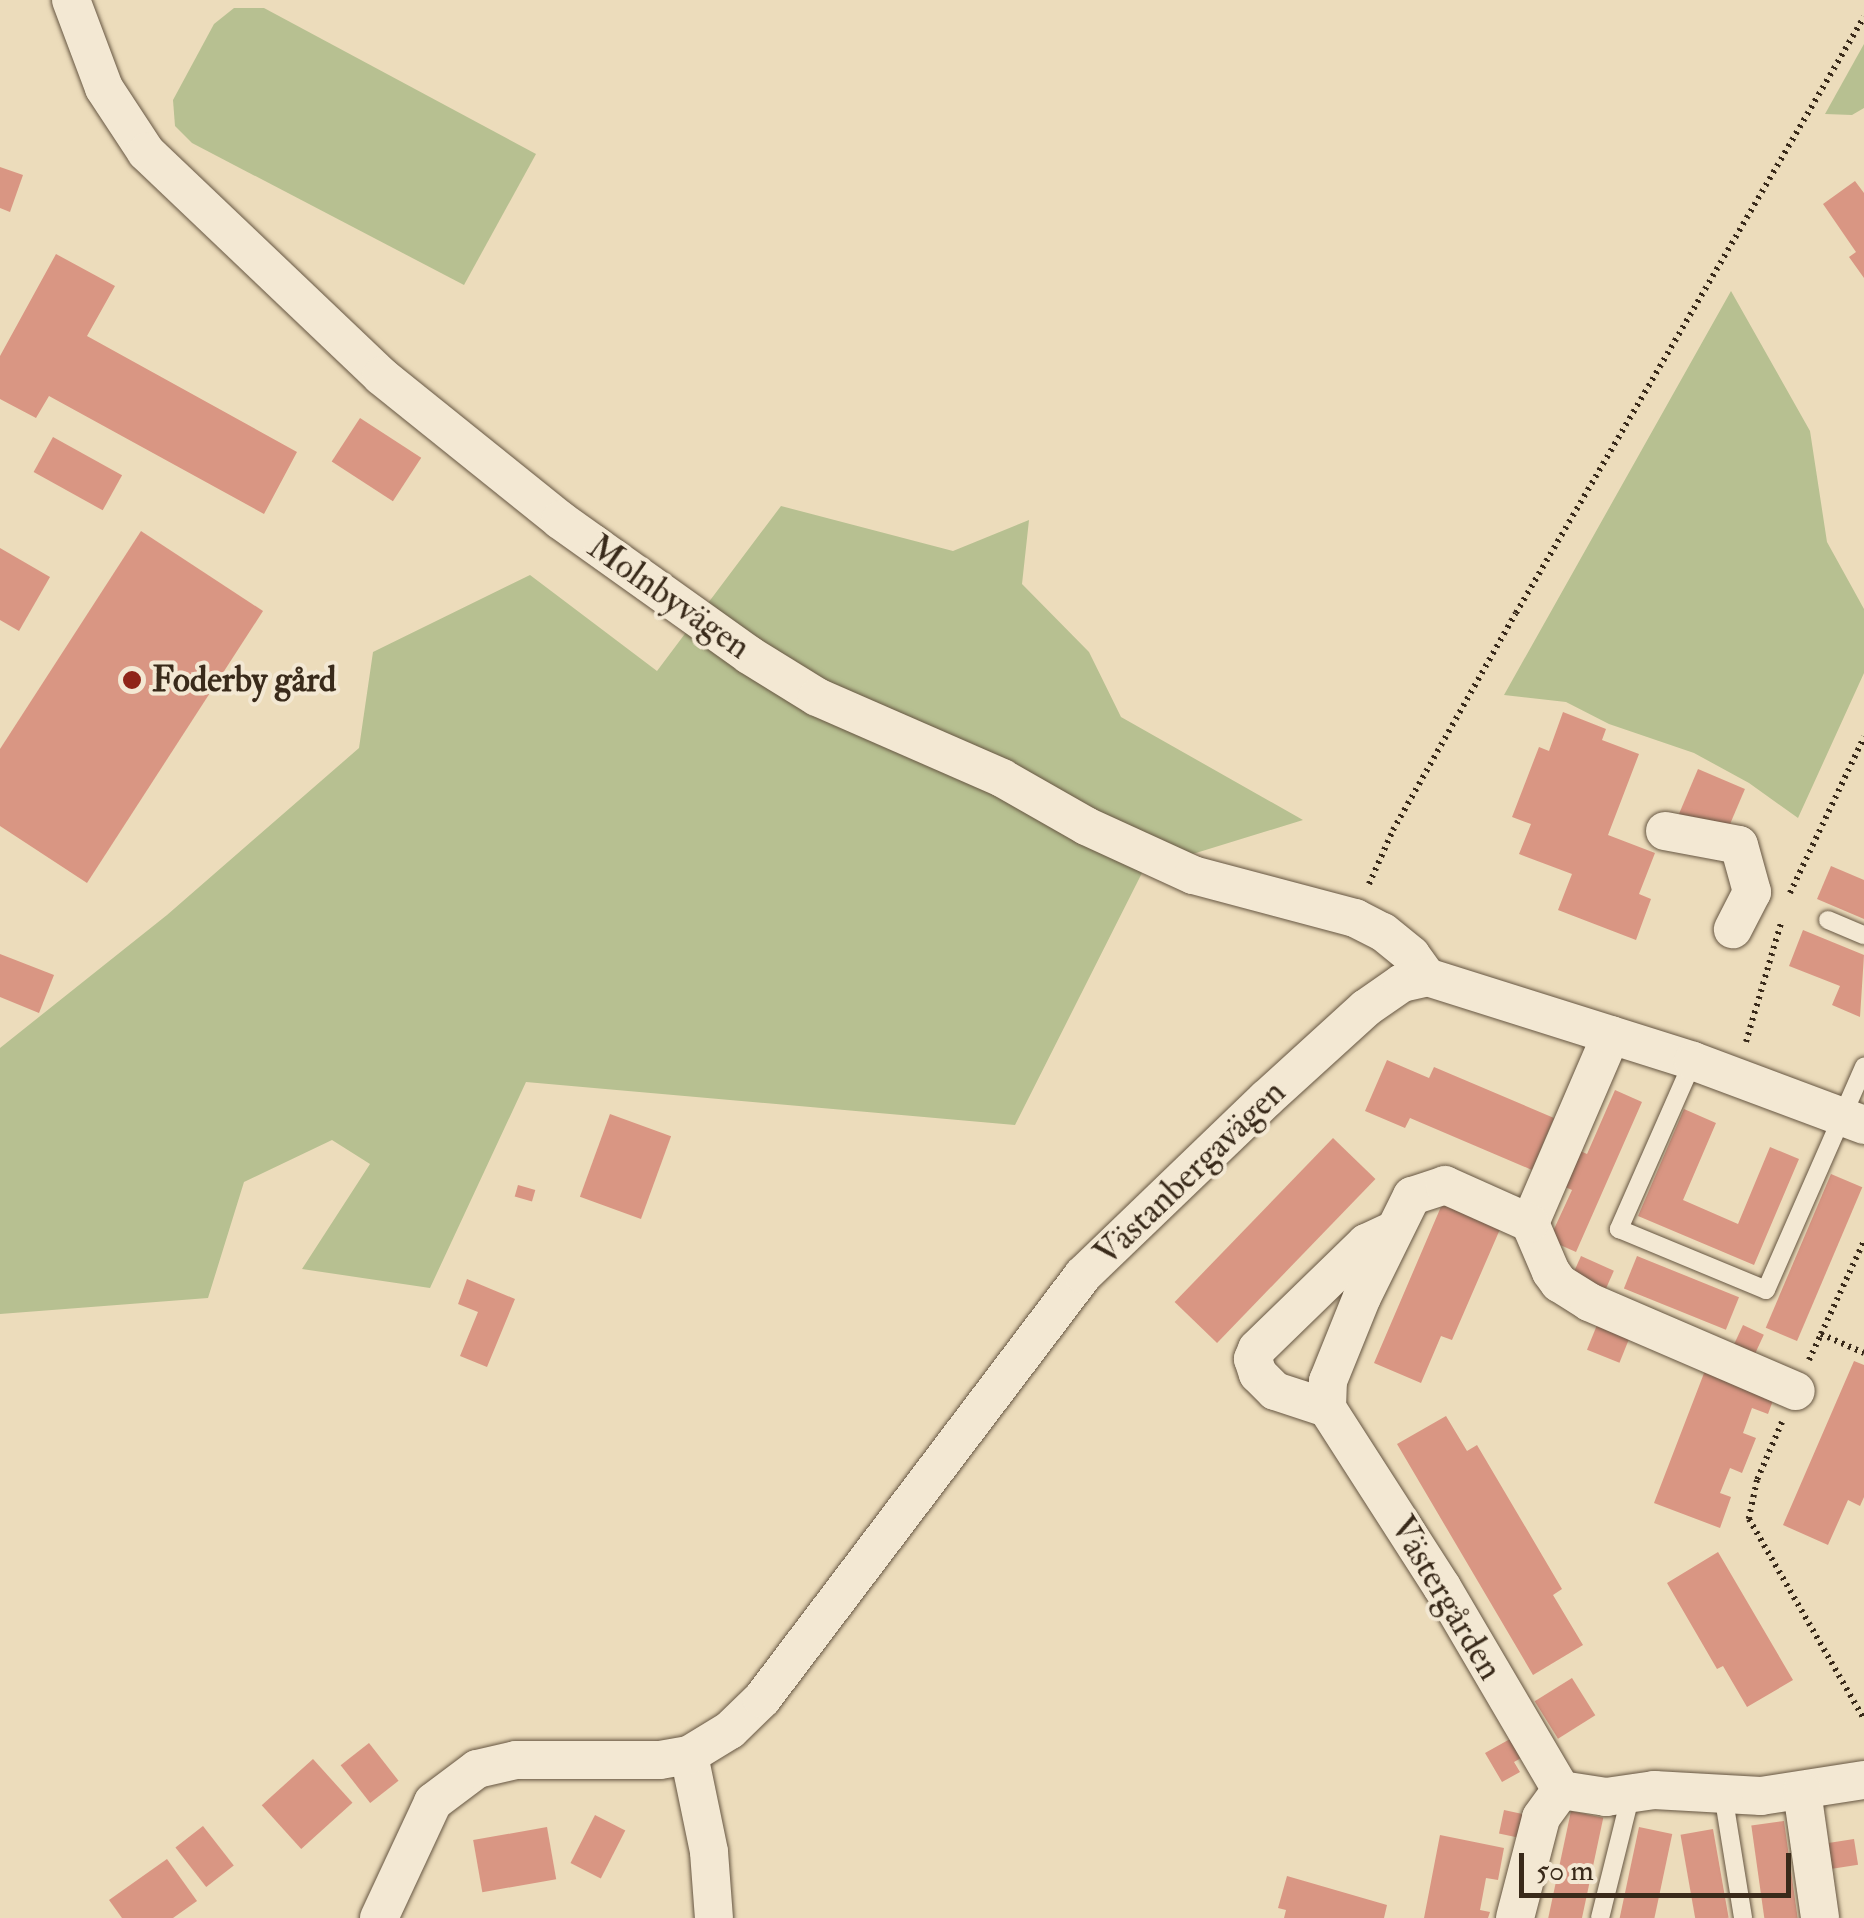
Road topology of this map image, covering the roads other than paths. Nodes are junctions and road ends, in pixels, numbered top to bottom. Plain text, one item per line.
1 (71, 0) edge
2 (1666, 831) dead end
3 (1828, 920) dead end
4 (1733, 928) dead end
5 (1864, 935) edge
6 (1427, 978) junction
7 (1611, 1035) junction
8 (1693, 1061) junction
9 (1864, 1067) edge
10 (1854, 1121) edge
11 (1530, 1223) junction
12 (1392, 1232) junction
13 (1796, 1391) road end
14 (1327, 1408) junction
15 (688, 1756) junction
16 (1864, 1780) edge
17 (1561, 1790) junction
18 (1802, 1791) junction
19 (1631, 1794) junction
20 (1723, 1794) junction
21 (379, 1918) edge
22 (714, 1918) edge
23 (1515, 1918) edge
24 (1600, 1918) edge
25 (1743, 1918) edge
26 (1820, 1918) edge

1 - 6 street, Molnbyvägen
2 - 4 street
3 - 5 lane
6 - 7 street
6 - 15 street, Västanbergavägen
7 - 8 street
7 - 11 street
8 - 10 street
8 - 10 lane
9 - 10 lane
11 - 12 street
11 - 13 street
12 - 14 street
12 - 14 street
14 - 17 street, Västergården
15 - 21 street
15 - 22 street
16 - 18 street
17 - 19 street
17 - 23 street
18 - 20 street
18 - 26 street
19 - 20 street
19 - 24 lane
20 - 25 lane

